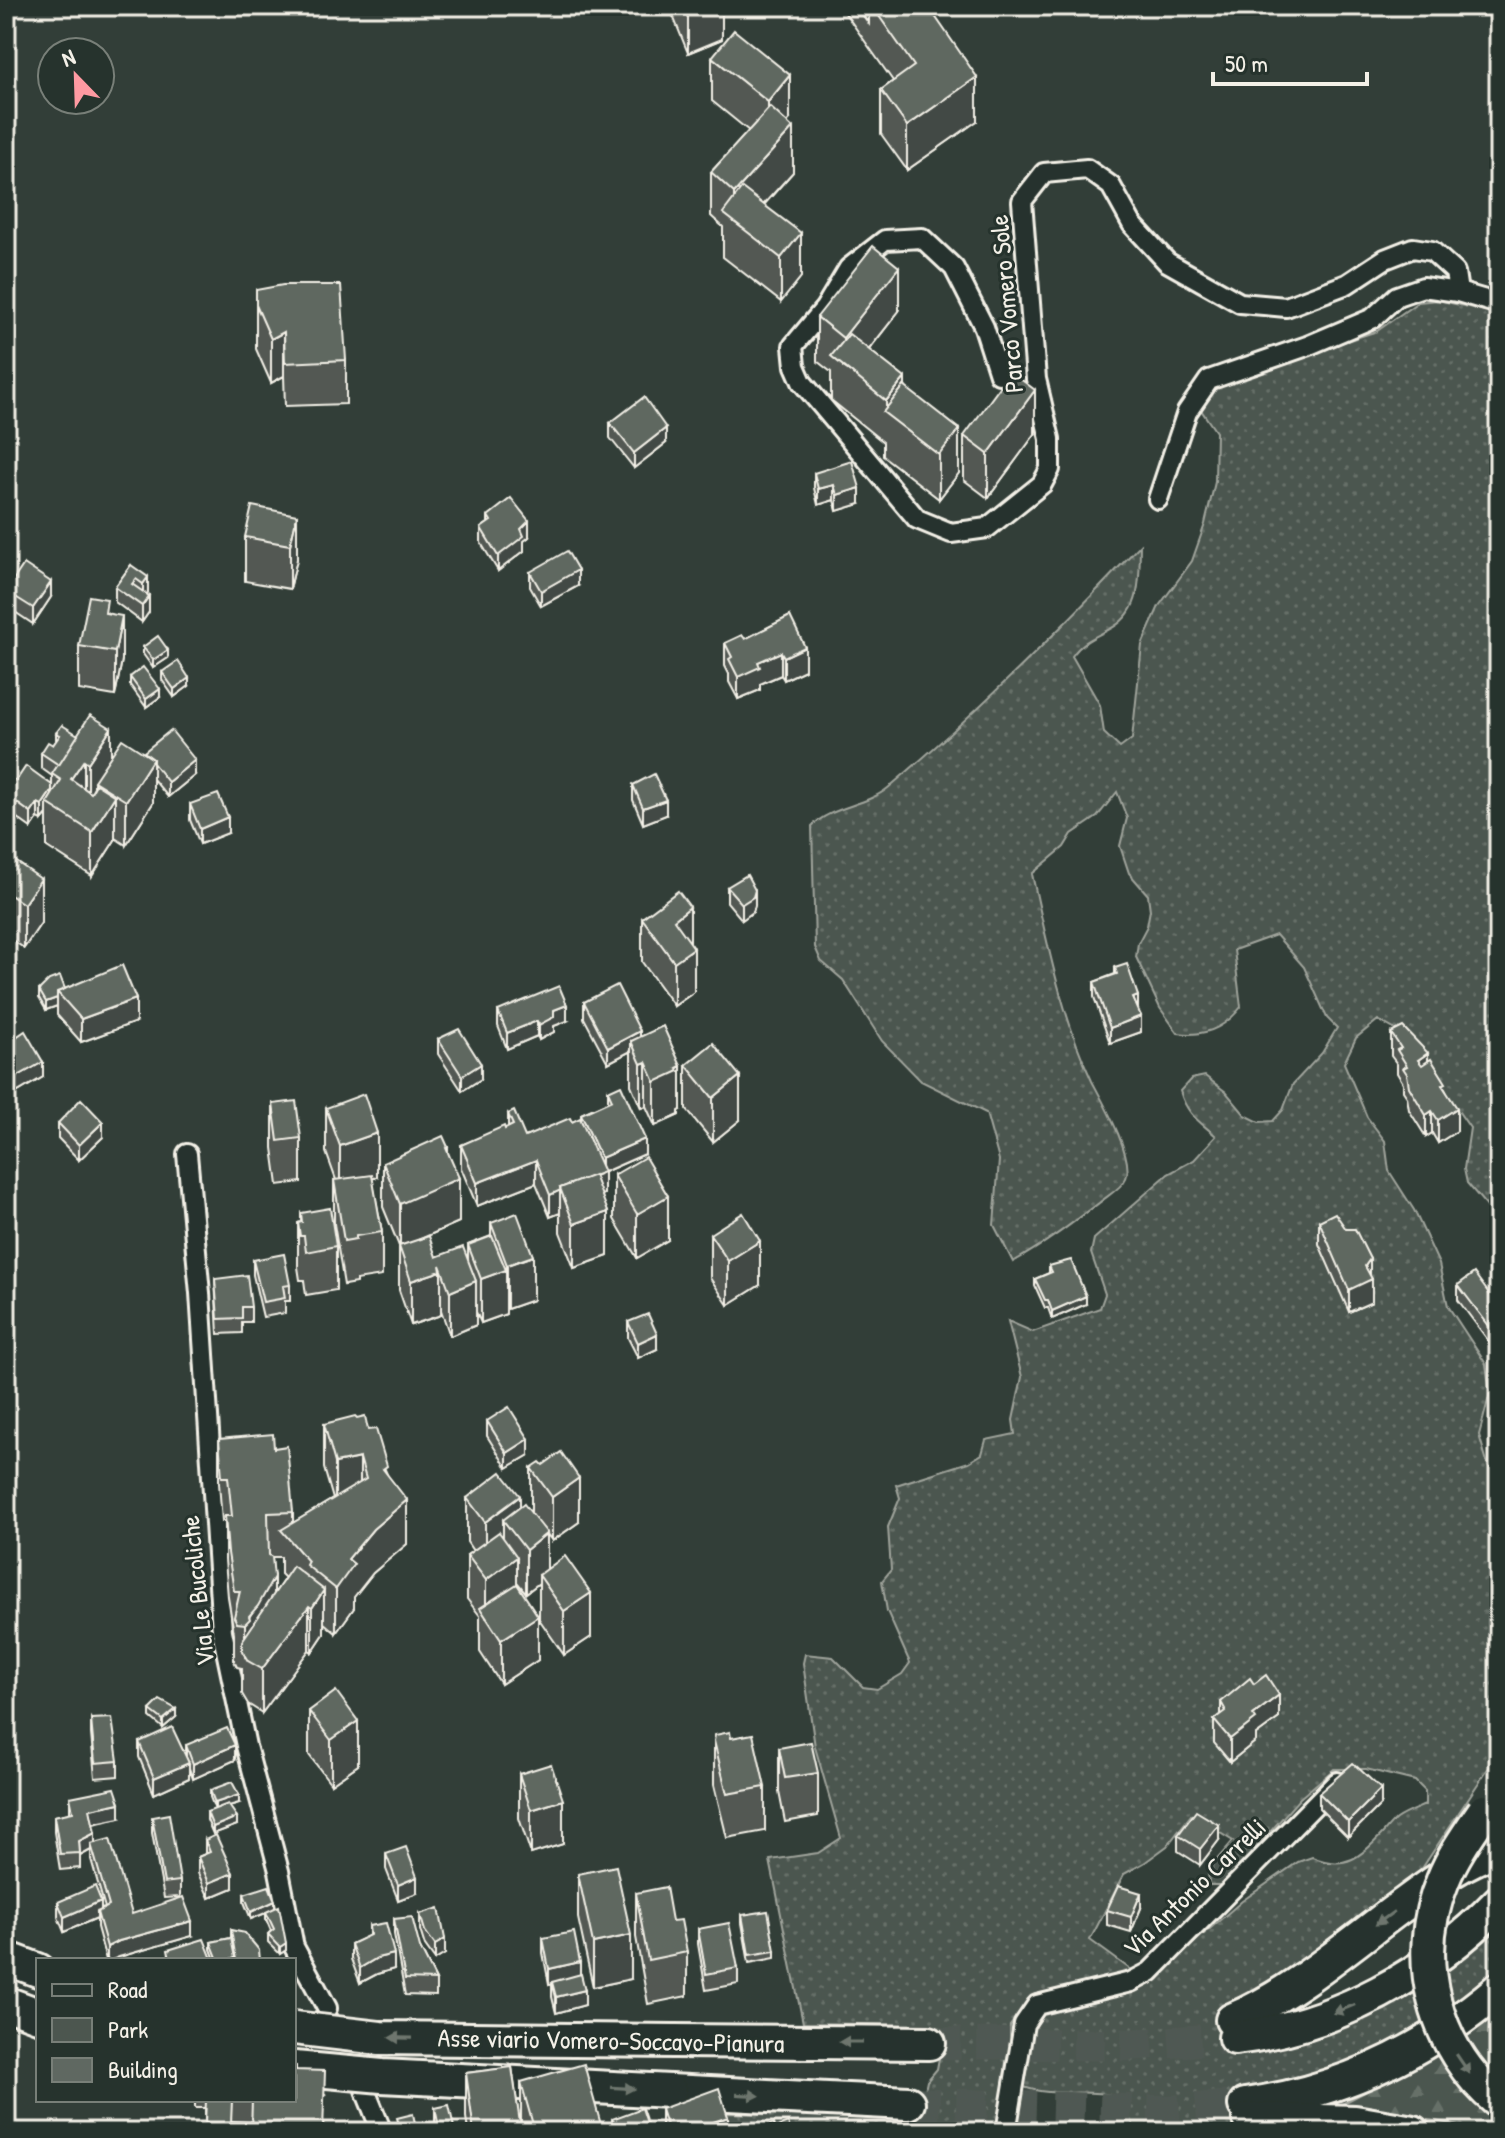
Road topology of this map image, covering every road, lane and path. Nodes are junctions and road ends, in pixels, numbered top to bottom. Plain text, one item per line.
1 (1458, 292) junction
2 (1499, 304) edge
3 (999, 374) dead end
4 (1158, 499) dead end
5 (187, 1154) dead end
6 (1352, 1767) edge
7 (1492, 1802) edge
8 (1499, 1849) edge
9 (1499, 1902) edge
10 (6, 1958) edge
11 (36, 1969) edge
12 (1499, 1989) edge
13 (6, 2003) edge
14 (327, 2008) dead end
15 (36, 2014) edge
16 (296, 2028) edge
17 (929, 2043) tunnel mouth
18 (296, 2068) edge
19 (365, 2090) dead end
20 (1499, 2102) edge
21 (908, 2103) tunnel mouth
22 (382, 2132) edge
23 (1006, 2132) edge
24 (1413, 2132) edge

1 - 2 street
1 - 3 street, Parco Vomero Sole
1 - 4 street
5 - 14 street, Via Le Bucoliche
6 - 23 street, Via Antonio Carrelli
7 -> 20 highway, bridge
8 - 9 highway
10 - 11 highway
12 - 24 highway
13 - 15 highway
17 -> 16 highway, Asse viario Vomero-Soccavo-Pianura, bridge
18 -> 21 highway, Asse viario Vomero-Soccavo-Pianura, bridge
19 - 22 street

